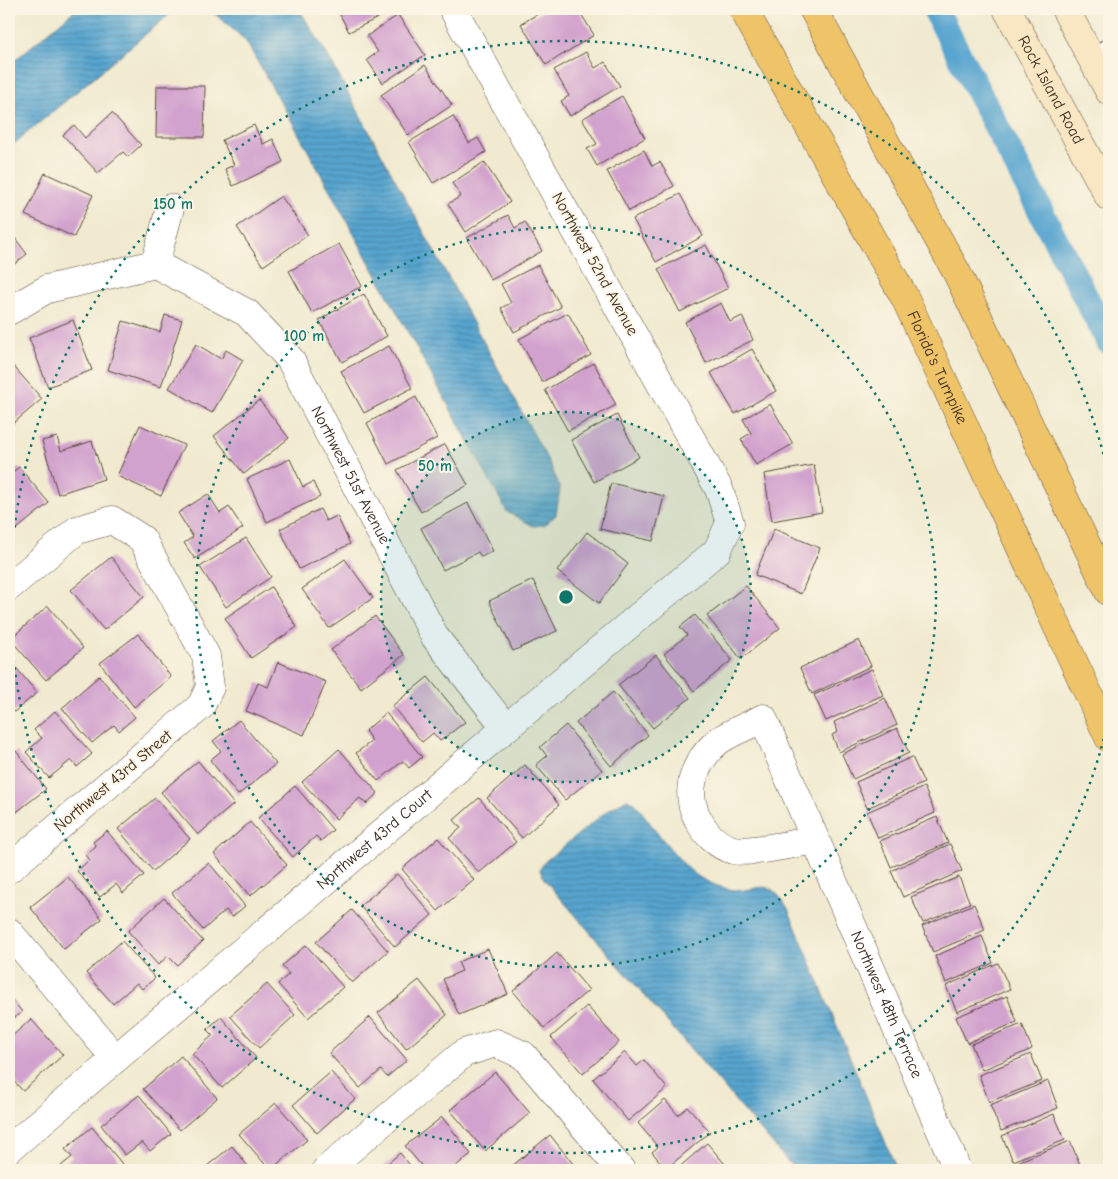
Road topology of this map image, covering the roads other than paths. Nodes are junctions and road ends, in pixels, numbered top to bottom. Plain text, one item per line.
1 (453, 9) edge
2 (743, 9) edge
3 (813, 9) edge
4 (1007, 9) edge
5 (1065, 9) edge
6 (1100, 50) edge
7 (1109, 90) edge
8 (1109, 197) edge
9 (170, 208) dead end
10 (155, 264) junction
11 (9, 311) edge
12 (730, 523) joint
13 (9, 587) edge
14 (1109, 592) edge
15 (506, 728) junction
16 (1109, 738) edge
17 (816, 840) junction
18 (9, 870) edge
19 (9, 932) edge
20 (115, 1058) junction
21 (9, 1149) edge
22 (326, 1170) edge
23 (621, 1170) edge
24 (957, 1170) edge

1 - 12 street, Northwest 52nd Avenue
2 - 16 highway, Florida's Turnpike
3 - 14 highway
4 - 8 main road, Rock Island Road
5 - 6 main road
6 - 7 main road
9 - 10 street
10 - 11 street
10 - 15 street, Northwest 51st Avenue
12 - 15 street, Northwest 43rd Court
13 - 18 street, Northwest 43rd Street
15 - 20 street, Northwest 43rd Court
17 - 17 street, Northwest 48th Terrace
17 - 24 street, Northwest 48th Terrace
19 - 20 street
20 - 21 street, Northwest 43rd Court
22 - 23 street

